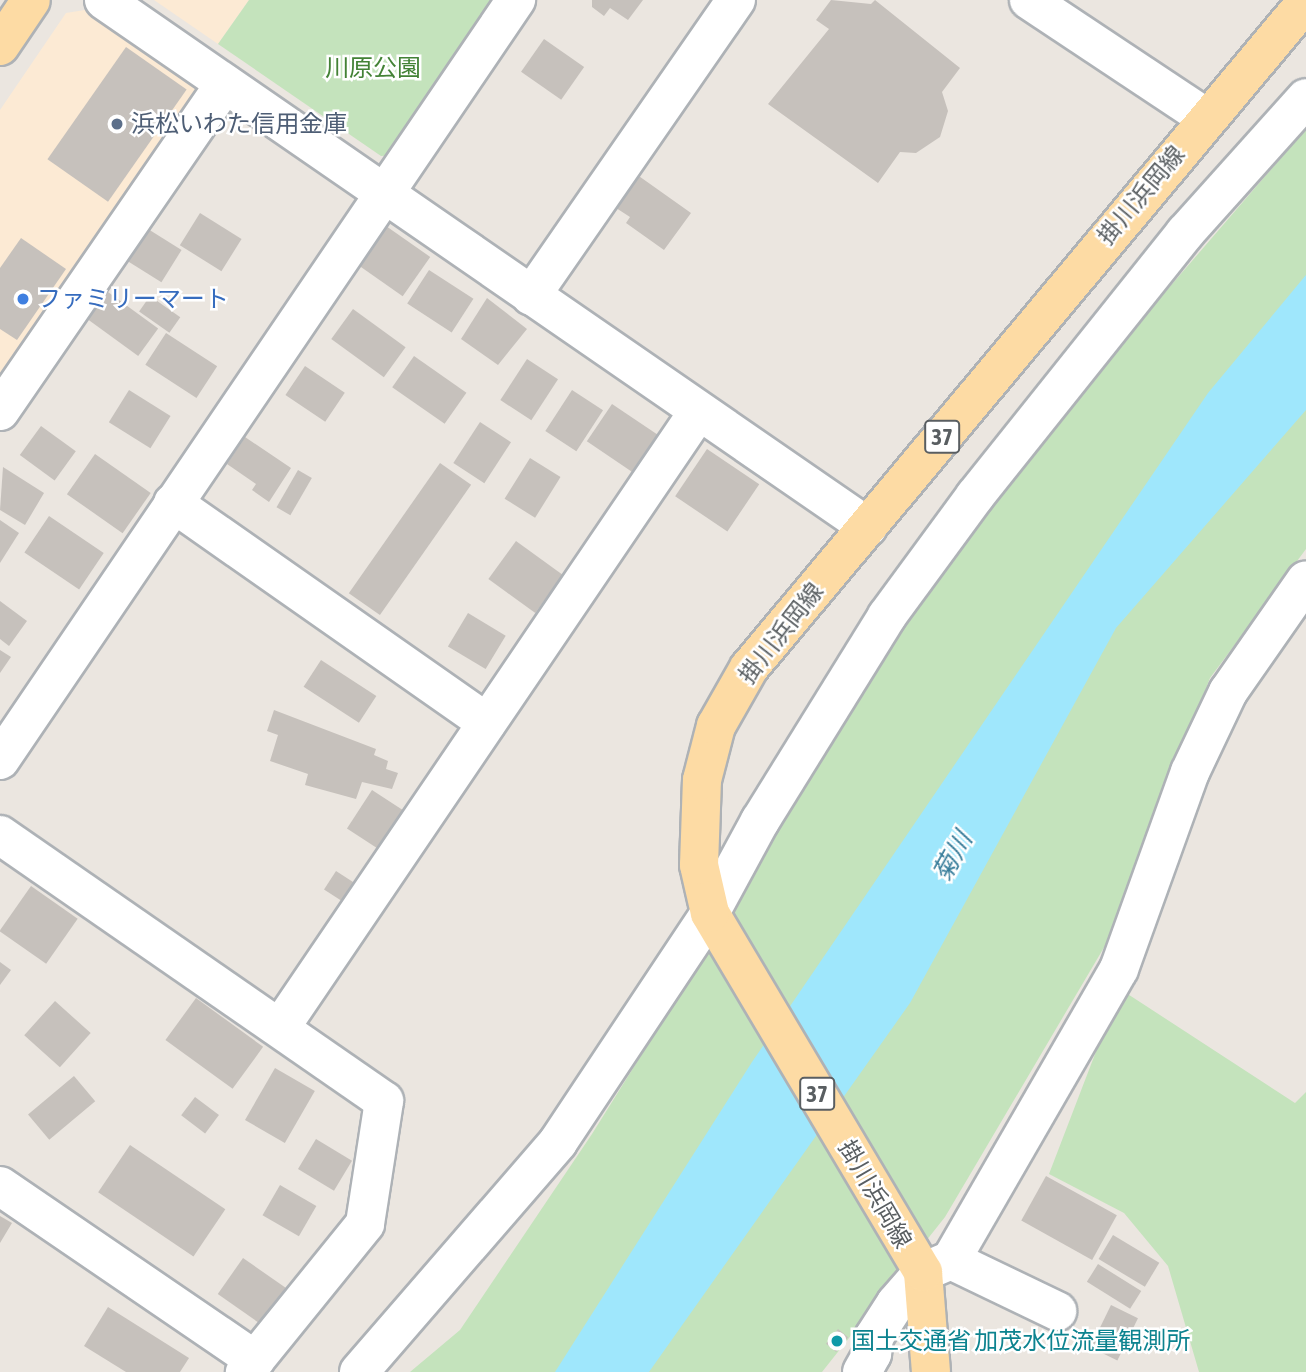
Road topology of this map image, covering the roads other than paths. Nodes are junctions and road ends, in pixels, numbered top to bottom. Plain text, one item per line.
1 (104, 0) edge
2 (516, 0) edge
3 (736, 0) edge
4 (1030, 0) edge
5 (1306, 2) edge
6 (225, 84) junction
7 (1306, 98) edge
8 (1205, 117) junction
9 (383, 193) junction
10 (531, 296) junction
11 (0, 411) edge
12 (698, 412) junction
13 (173, 503) junction
14 (868, 527) junction
15 (1306, 580) edge
16 (486, 723) junction
17 (0, 760) edge
18 (0, 835) edge
19 (713, 917) junction
20 (280, 1028) junction
21 (0, 1186) edge
22 (931, 1266) junction
23 (1057, 1311) dead end
24 (250, 1366) edge
25 (359, 1372) edge
26 (862, 1372) edge
27 (931, 1372) edge

1 - 6 street
2 - 9 street
3 - 10 street
4 - 8 street
5 - 8 main road, 掛川浜岡線 / 37
6 - 9 street
6 - 11 street
7 - 19 street
8 - 14 main road, 掛川浜岡線 / 37
9 - 10 street
9 - 13 street
10 - 12 street
12 - 14 street
12 - 16 street
13 - 16 street
13 - 17 street
14 - 19 main road, 掛川浜岡線 / 37
15 - 22 street
16 - 20 street
18 - 20 street
19 - 22 main road, 掛川浜岡線 / 37
19 - 25 street
20 - 24 street
21 - 24 street
22 - 23 street
22 - 26 street
22 - 27 main road, 掛川浜岡線 / 37

